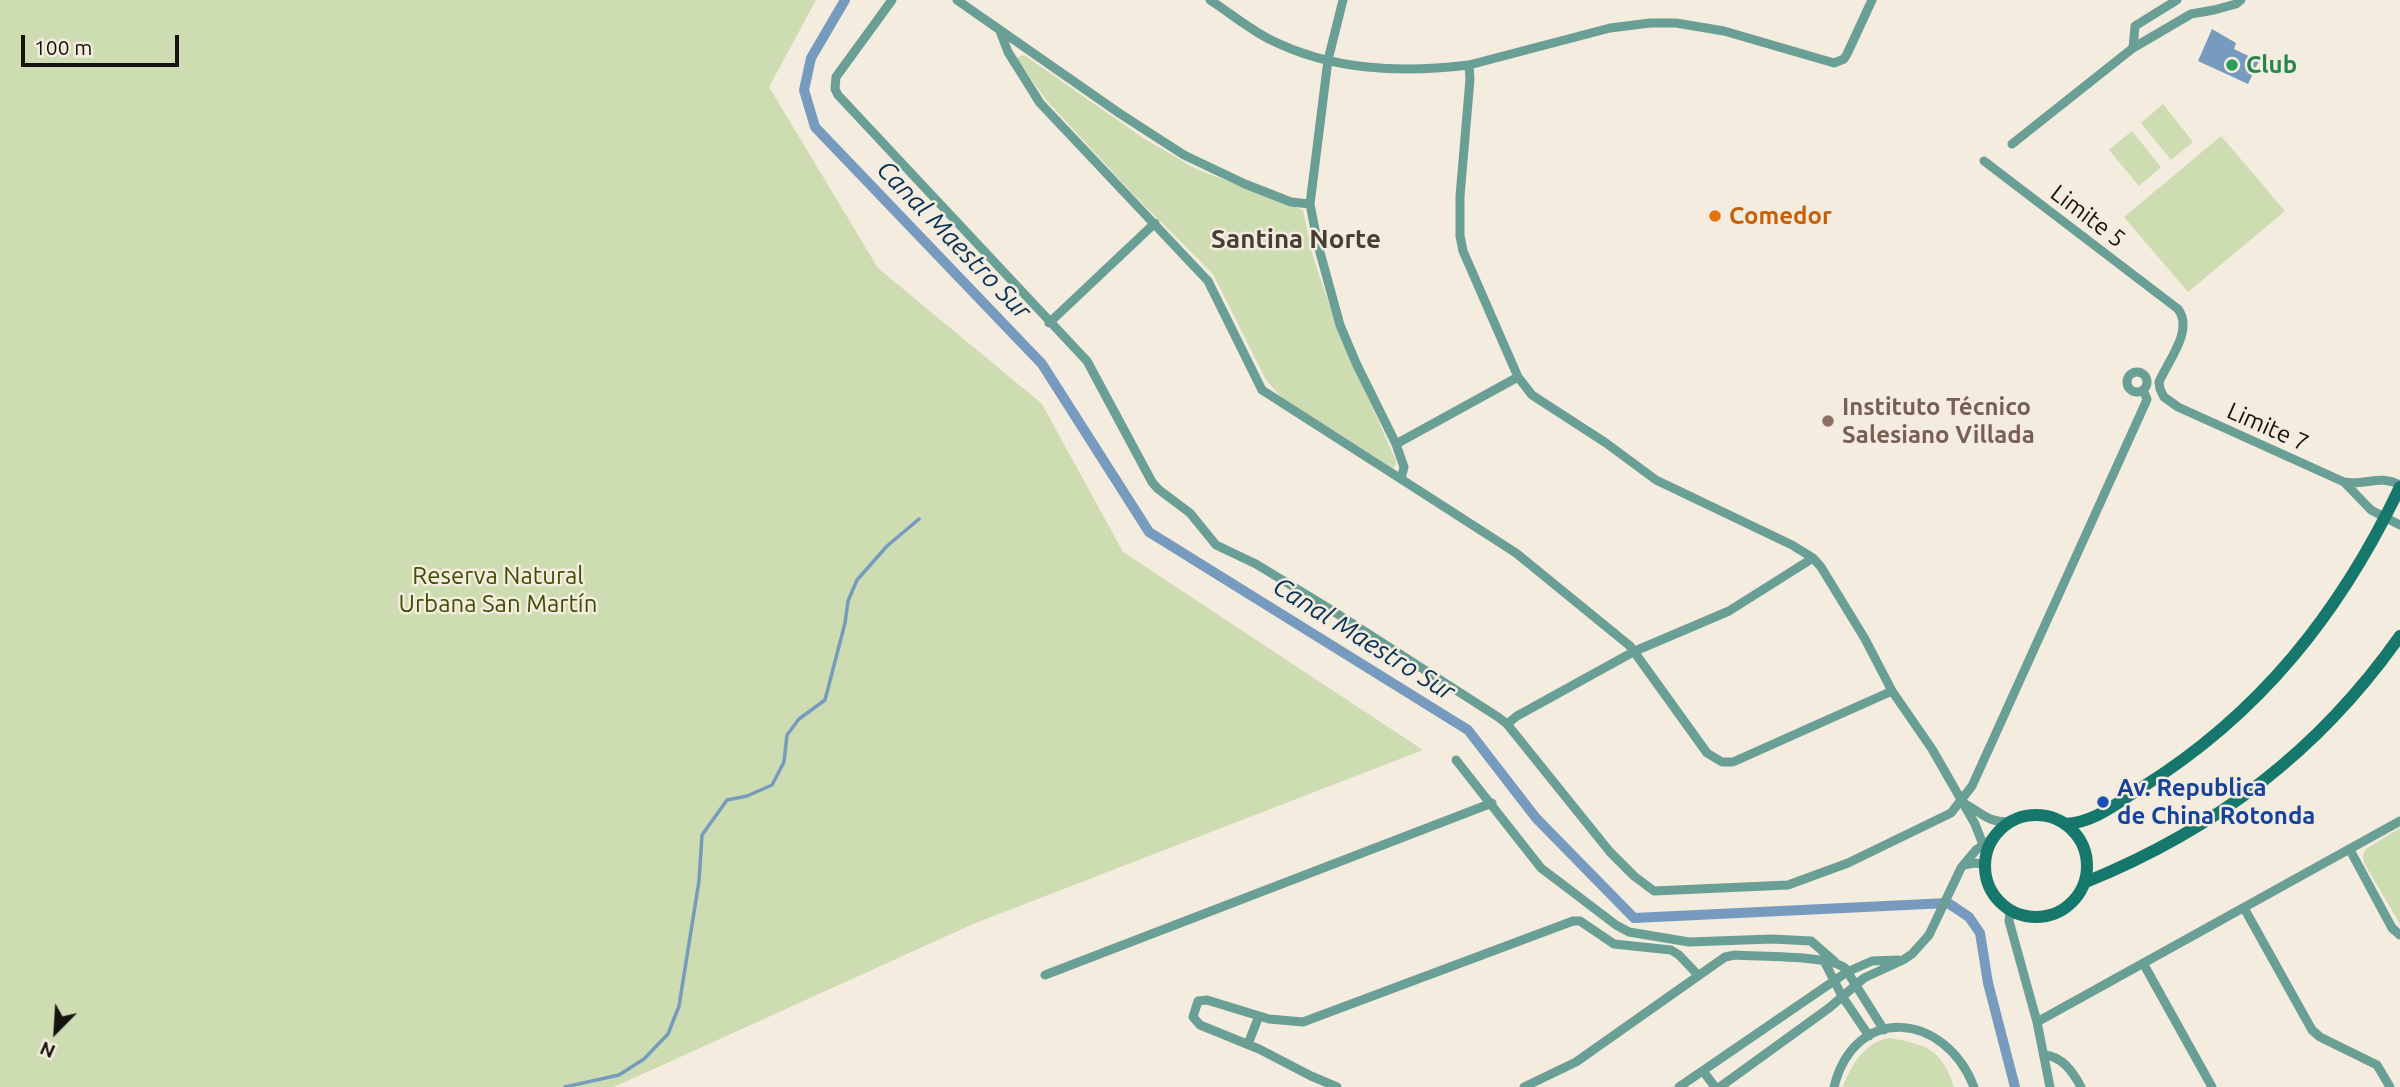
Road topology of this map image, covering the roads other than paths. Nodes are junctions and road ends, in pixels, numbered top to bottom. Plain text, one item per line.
1 (892, 0) edge
2 (957, 0) edge
3 (1210, 0) edge
4 (1343, 0) edge
5 (1872, 0) edge
6 (2177, 0) edge
7 (2241, 0) edge
8 (1000, 31) junction
9 (2133, 48) junction
10 (1328, 60) junction
11 (1469, 65) junction
12 (2012, 144) dead end
13 (1984, 161) dead end
14 (1310, 204) junction
15 (1155, 223) junction
16 (1049, 323) junction
17 (1518, 377) junction
18 (2143, 390) dead end
19 (2178, 407) joint
20 (1396, 444) junction
21 (1401, 479) junction
22 (2344, 482) junction
23 (2400, 486) edge
24 (2385, 518) junction
25 (2400, 525) edge
26 (1813, 558) junction
27 (2400, 636) edge
28 (1635, 651) junction
29 (1892, 691) junction
30 (1507, 724) junction
31 (1455, 760) dead end
32 (1961, 802) junction
33 (1492, 803) junction
34 (1987, 819) junction
35 (2010, 821) junction
36 (2400, 821) edge
37 (2065, 824) junction
38 (1977, 828) junction
39 (1987, 850) junction
40 (2350, 850) junction
41 (1964, 865) junction
42 (2086, 881) junction
43 (2244, 908) junction
44 (2010, 911) junction
45 (2400, 935) edge
46 (1903, 960) junction
47 (1824, 961) junction
48 (1835, 962) junction
49 (2143, 963) junction
50 (1847, 972) junction
51 (1045, 975) dead end
52 (1698, 975) junction
53 (1835, 981) junction
54 (1854, 985) junction
55 (1842, 996) junction
56 (1259, 1016) junction
57 (2037, 1022) junction
58 (1884, 1030) junction
59 (1869, 1036) junction
60 (1248, 1044) junction
61 (2044, 1055) junction
62 (1703, 1071) junction
63 (1338, 1087) edge
64 (1524, 1087) edge
65 (1679, 1087) edge
66 (1717, 1087) edge
67 (1834, 1087) edge
68 (1974, 1087) edge
69 (2050, 1087) edge
70 (2081, 1087) edge
71 (2212, 1087) edge
72 (2390, 1087) edge

1 - 16 street
2 - 8 street
3 - 10 street
4 - 10 street
5 - 11 street
6 - 9 street
7 - 9 street
8 - 14 street
8 - 15 street
9 - 12 street
10 - 11 street
10 - 14 street
11 - 17 street
13 - 19 street, Limite 5
14 - 20 street
15 - 16 street
15 - 21 street
16 - 30 street
17 - 20 street
17 - 26 street
18 - 32 street
19 - 22 street, Limite 7
20 - 21 street
21 - 28 street
22 - 23 street
22 - 24 street
23 - 24 main road
24 - 25 street
24 - 37 main road
26 - 28 street
26 - 29 street
27 - 42 main road
28 - 29 street
28 - 30 street
29 - 32 street
30 - 32 street
31 - 33 street
32 - 34 street
32 - 38 street
33 - 48 street
33 - 51 street
34 - 35 street
34 - 38 street
35 - 37 main road
35 - 39 main road
36 - 40 street
37 - 42 main road
38 - 39 street
39 - 41 street
39 - 41 street
39 - 44 main road
40 - 43 street
40 - 45 street
41 - 46 street
42 - 44 main road
43 - 49 street
43 - 72 street
44 - 57 street
46 - 50 street
46 - 54 street
47 - 48 street
47 - 52 street
47 - 53 street
48 - 50 street
49 - 57 street
49 - 71 street
50 - 53 street
50 - 54 street
52 - 56 street
52 - 64 street
53 - 55 street
53 - 62 street
54 - 55 street
54 - 58 street
55 - 59 street
55 - 66 street
56 - 60 street
56 - 60 street
57 - 61 street
58 - 59 street
58 - 68 street
59 - 67 street
60 - 63 street
61 - 69 street
61 - 70 street
62 - 65 street
62 - 66 street

